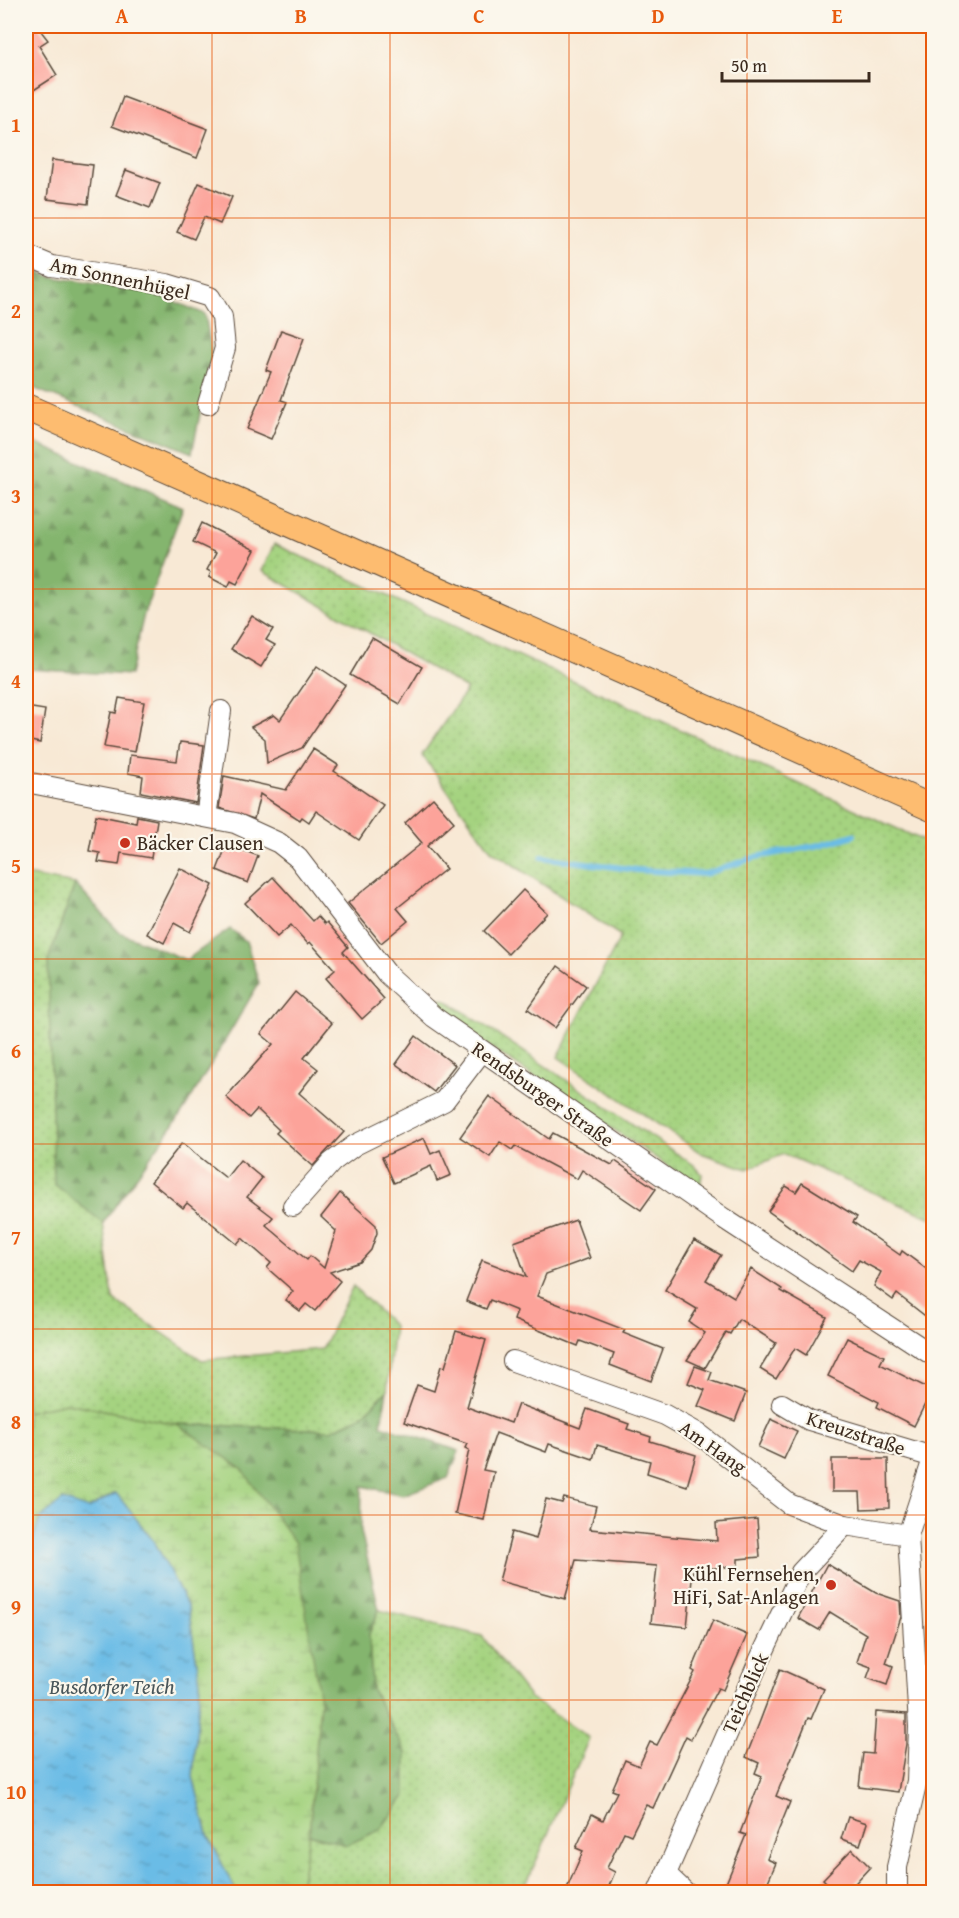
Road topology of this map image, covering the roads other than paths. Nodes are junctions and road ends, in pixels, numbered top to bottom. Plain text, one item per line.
1 (26, 255) edge
2 (208, 404) dead end
3 (26, 407) edge
4 (221, 711) dead end
5 (26, 782) edge
6 (933, 809) edge
7 (206, 817) junction
8 (482, 1051) junction
9 (293, 1206) dead end
10 (933, 1356) edge
11 (513, 1361) dead end
12 (782, 1404) dead end
13 (933, 1457) edge
14 (845, 1526) junction
15 (908, 1535) junction
16 (666, 1874) junction
17 (658, 1893) edge
18 (685, 1893) edge
19 (897, 1893) edge

1 - 2 street, Am Sonnenhügel
3 - 6 main road
4 - 7 street
5 - 7 street, Rendsburger Straße
7 - 8 street, Rendsburger Straße
8 - 9 street
8 - 10 street, Rendsburger Straße
11 - 14 street, Am Hang
12 - 13 street, Kreuzstraße
13 - 15 street, Kreuzstraße
14 - 15 street, Am Hang
14 - 16 street, Teichblick
15 - 19 street, Kreuzstraße
16 - 17 street, Teichblick
16 - 18 street

